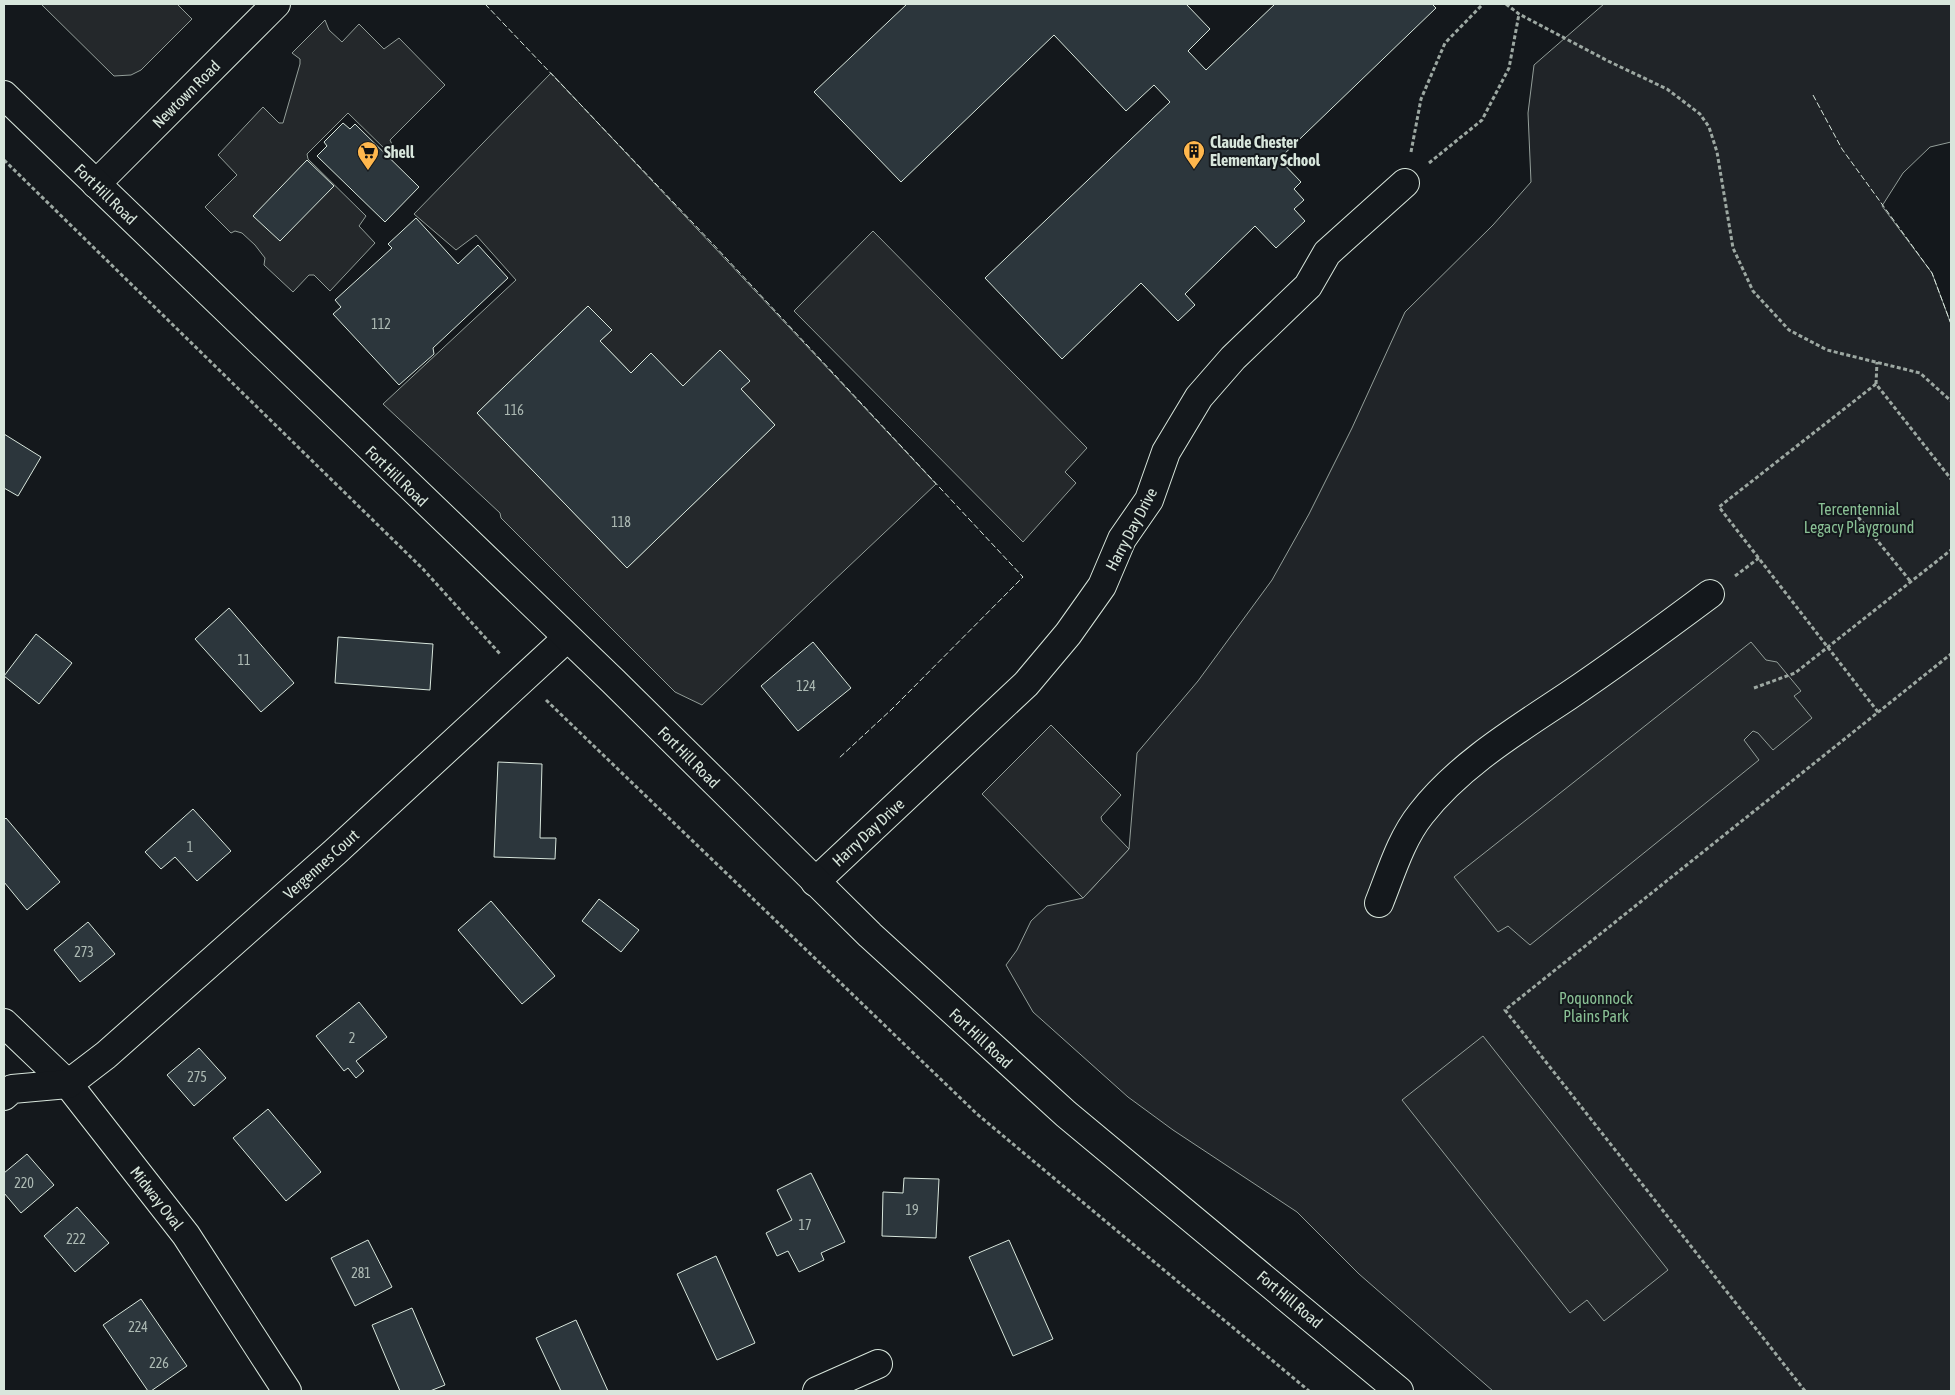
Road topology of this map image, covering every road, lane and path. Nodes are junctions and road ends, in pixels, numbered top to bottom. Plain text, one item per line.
1 (276, 4) edge
2 (1482, 4) edge
3 (1506, 4) edge
4 (1519, 14) junction
5 (4, 95) edge
6 (4, 160) edge
7 (1405, 182) junction
8 (96, 184) junction
9 (1877, 362) junction
10 (1876, 384) junction
11 (1951, 401) edge
12 (1951, 479) edge
13 (1850, 507) dead end
14 (1951, 550) edge
15 (1911, 582) junction
16 (1710, 594) dead end
17 (567, 638) junction
18 (1828, 647) junction
19 (496, 649) dead end
20 (1951, 654) edge
21 (1754, 688) dead end
22 (550, 704) dead end
23 (1878, 712) junction
24 (815, 882) junction
25 (1379, 903) dead end
26 (4, 1022) edge
27 (68, 1084) junction
28 (4, 1096) edge
29 (878, 1364) dead end
30 (287, 1391) edge
31 (817, 1391) edge
32 (1309, 1391) edge
33 (1399, 1391) edge
34 (1805, 1391) edge

1 - 8 street, Newtown Road
2 - 7 path
3 - 4 path
4 - 7 path
4 - 9 path
5 - 8 street, Fort Hill Road
6 - 19 path
7 - 24 street, Harry Day Drive
8 - 17 street, Fort Hill Road
9 - 10 path
9 - 11 path
10 - 12 path
10 - 18 path
13 - 15 path
14 - 15 path
15 - 18 path
16 - 25 street
17 - 24 street, Fort Hill Road
17 - 27 street, Vergennes Court
18 - 21 path
18 - 23 path
20 - 23 path
22 - 32 path
23 - 34 path
24 - 33 street, Fort Hill Road
26 - 27 street, Midway Oval
27 - 28 street
27 - 30 street, Midway Oval
29 - 31 street

